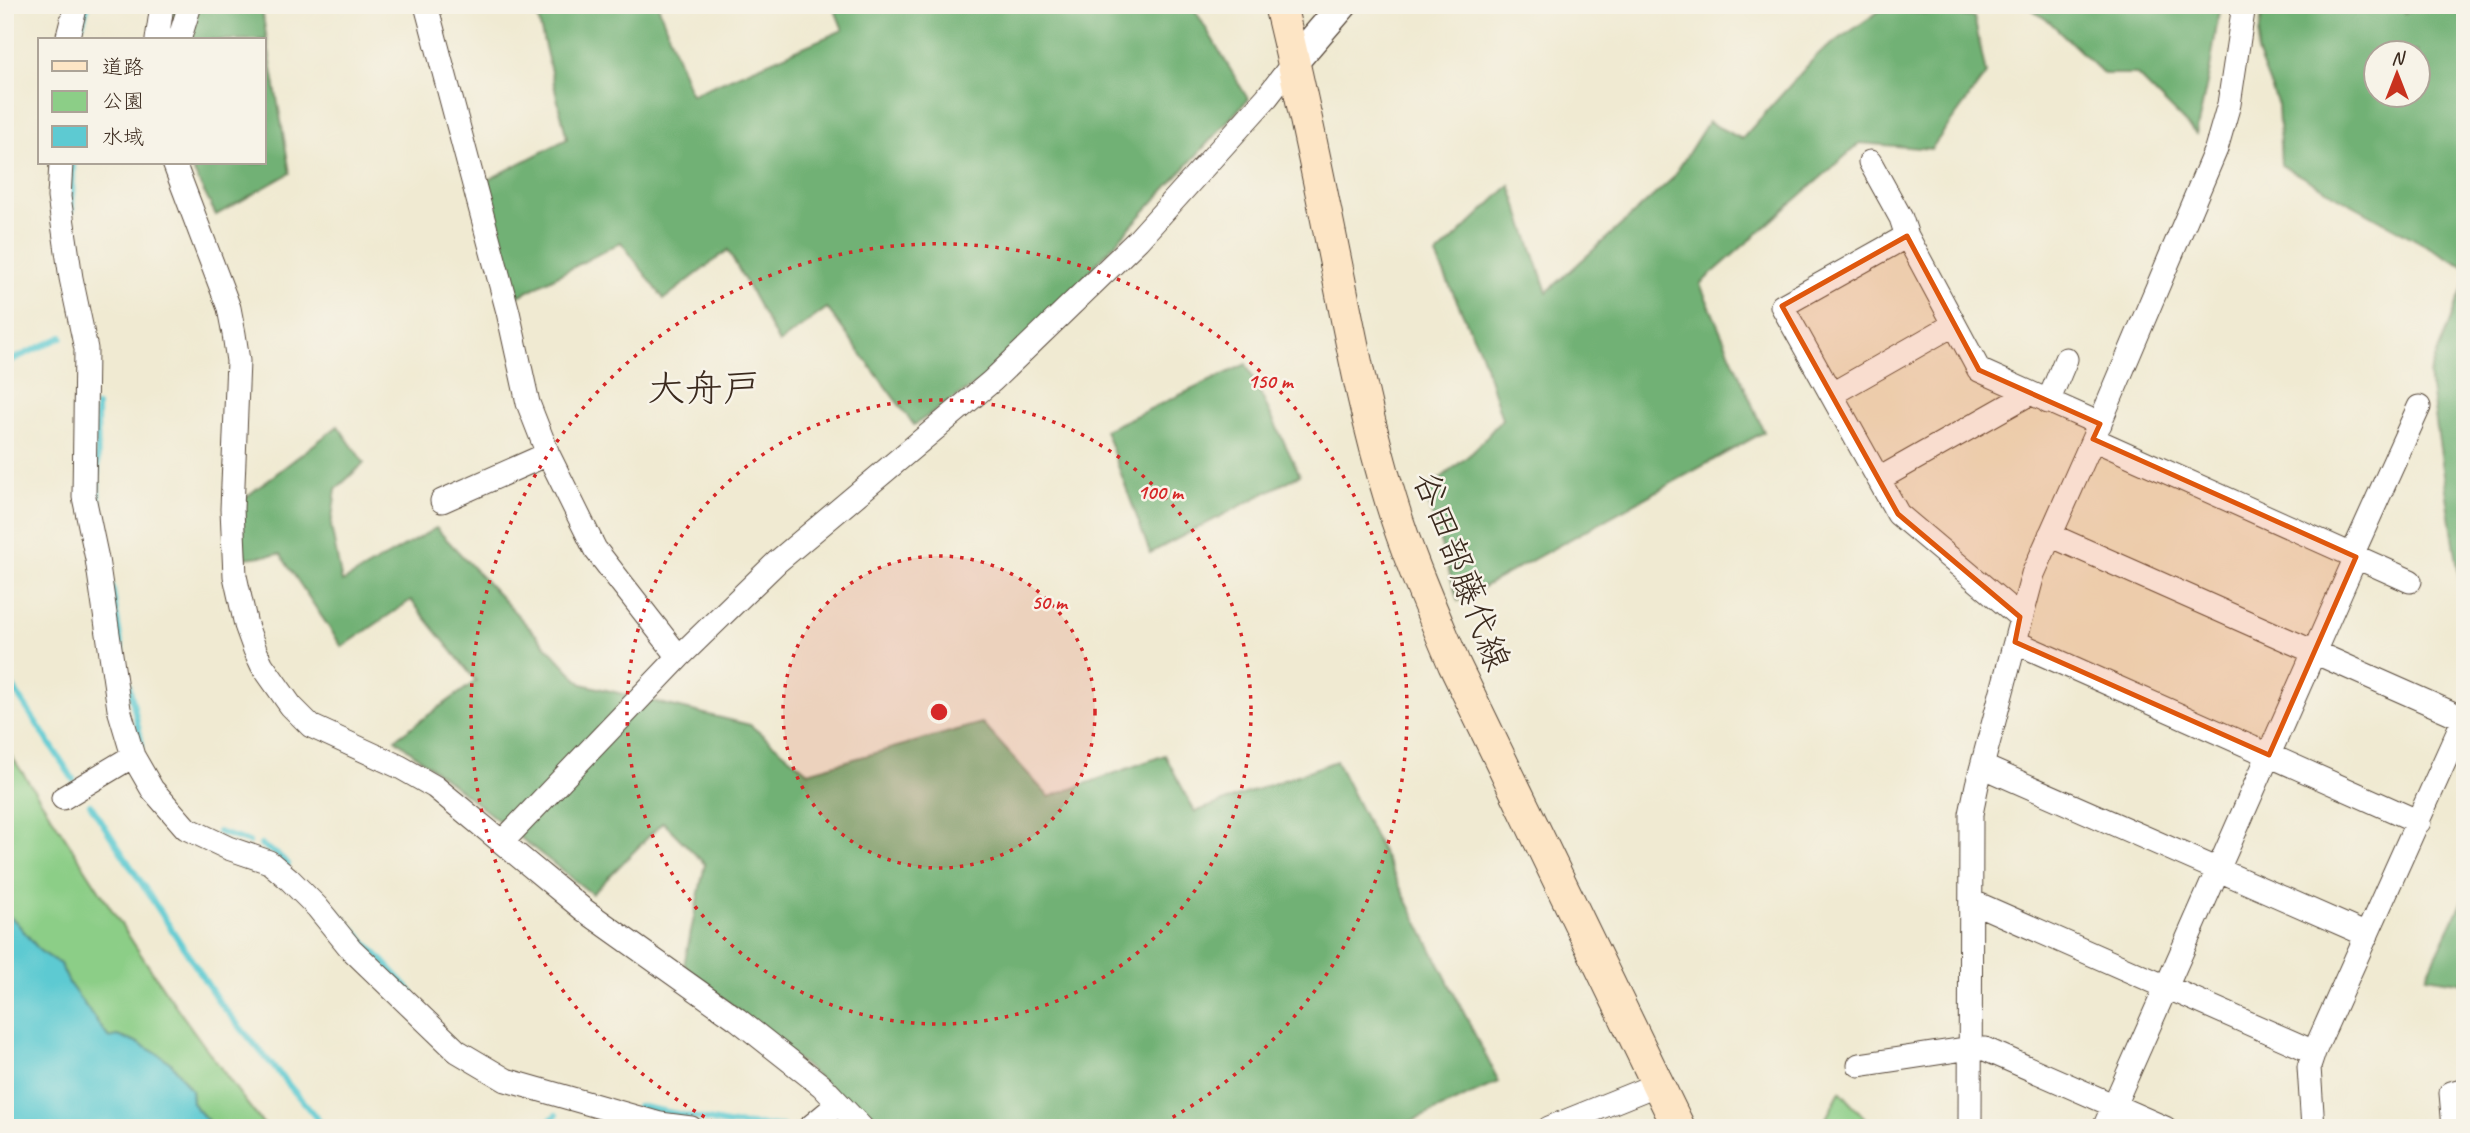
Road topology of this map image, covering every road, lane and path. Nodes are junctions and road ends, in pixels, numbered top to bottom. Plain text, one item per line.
1 (76, 5) edge
2 (162, 5) edge
3 (190, 5) edge
4 (426, 5) edge
5 (1280, 5) edge
6 (1343, 5) edge
7 (2244, 5) edge
8 (68, 38) edge
9 (156, 38) edge
10 (180, 38) edge
11 (1294, 62) junction
12 (1871, 162) dead end
13 (61, 164) edge
14 (174, 164) edge
15 (1906, 236) junction
16 (1953, 325) junction
17 (2066, 359) dead end
18 (1832, 394) junction
19 (2039, 398) junction
20 (2419, 407) dead end
21 (2097, 431) junction
22 (548, 454) junction
23 (1879, 480) junction
24 (442, 500) dead end
25 (2050, 535) junction
26 (2354, 556) junction
27 (2410, 581) dead end
28 (2020, 617) junction
29 (2015, 642) junction
30 (2314, 652) junction
31 (678, 657) junction
32 (2464, 717) edge
33 (2269, 755) junction
34 (134, 757) junction
35 (1982, 766) junction
36 (63, 798) dead end
37 (2419, 822) junction
38 (503, 841) junction
39 (2218, 870) junction
40 (1971, 901) junction
41 (2367, 935) junction
42 (2167, 986) junction
43 (1971, 1048) junction
44 (2314, 1052) junction
45 (1859, 1065) dead end
46 (1658, 1084) junction
47 (2465, 1089) edge
48 (838, 1104) junction
49 (2114, 1105) junction
50 (1555, 1127) edge
51 (691, 1128) edge
52 (809, 1128) edge
53 (862, 1128) edge
54 (1679, 1128) edge
55 (1970, 1128) edge
56 (2104, 1128) edge
57 (2165, 1128) edge
58 (2313, 1128) edge
59 (2454, 1128) edge

1 - 8 street
2 - 9 street
3 - 10 street
4 - 22 street
5 - 11 main road, 谷田部藤代線
6 - 11 street
7 - 21 street
11 - 31 street
11 - 46 main road, 谷田部藤代線
12 - 15 street
13 - 34 street
14 - 38 street
15 - 16 street
15 - 18 street
16 - 18 street
16 - 19 street
17 - 19 street
18 - 23 street
19 - 21 street
19 - 23 street
20 - 26 street
21 - 25 street
21 - 26 street
22 - 24 street
22 - 31 street
23 - 28 street
25 - 28 street
25 - 30 street
26 - 27 street
26 - 30 street
28 - 29 street
29 - 33 street
29 - 35 street
30 - 32 street
30 - 33 street
31 - 38 street
32 - 37 street
33 - 37 street
33 - 39 street
34 - 36 street
34 - 51 street
35 - 39 street
35 - 40 street
37 - 41 street
38 - 48 street
39 - 41 street
39 - 42 street
40 - 42 street
40 - 43 street
41 - 44 street
42 - 44 street
42 - 49 street
43 - 45 street
43 - 49 street
43 - 55 street
44 - 58 street
46 - 50 street
46 - 54 main road, 谷田部藤代線
47 - 59 street
48 - 52 street
48 - 53 street
49 - 56 street
49 - 57 street

